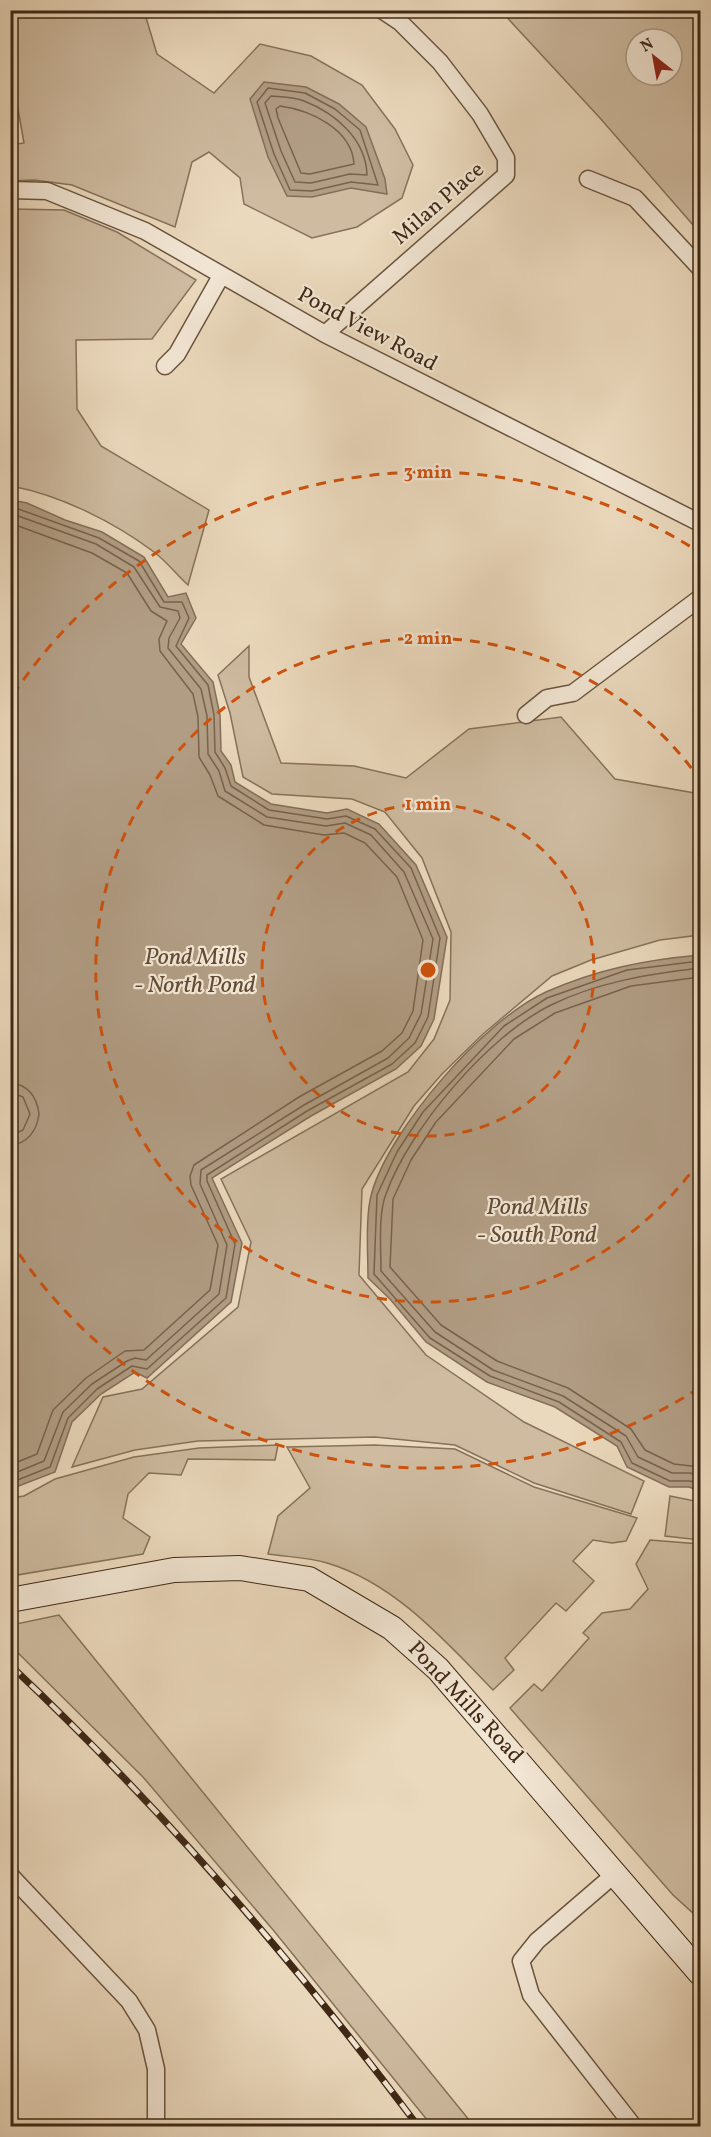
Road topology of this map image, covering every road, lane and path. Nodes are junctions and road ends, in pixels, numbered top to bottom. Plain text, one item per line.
1 (382, 10) edge
2 (588, 179) dead end
3 (10, 190) edge
4 (700, 268) edge
5 (221, 276) junction
6 (325, 334) junction
7 (165, 366) dead end
8 (700, 523) edge
9 (700, 598) edge
10 (526, 715) dead end
11 (10, 1600) edge
12 (616, 1873) junction
13 (10, 1875) edge
14 (698, 1967) edge
15 (631, 2123) dead end
16 (156, 2127) edge

1 - 6 street, Milan Place
2 - 4 street
3 - 5 street, Pond View Road
5 - 6 street, Pond View Road
5 - 7 street
6 - 8 street, Pond View Road
9 - 10 street
11 - 12 main road, Pond Mills Road
12 - 14 main road, Pond Mills Road
12 - 15 street
13 - 16 street

